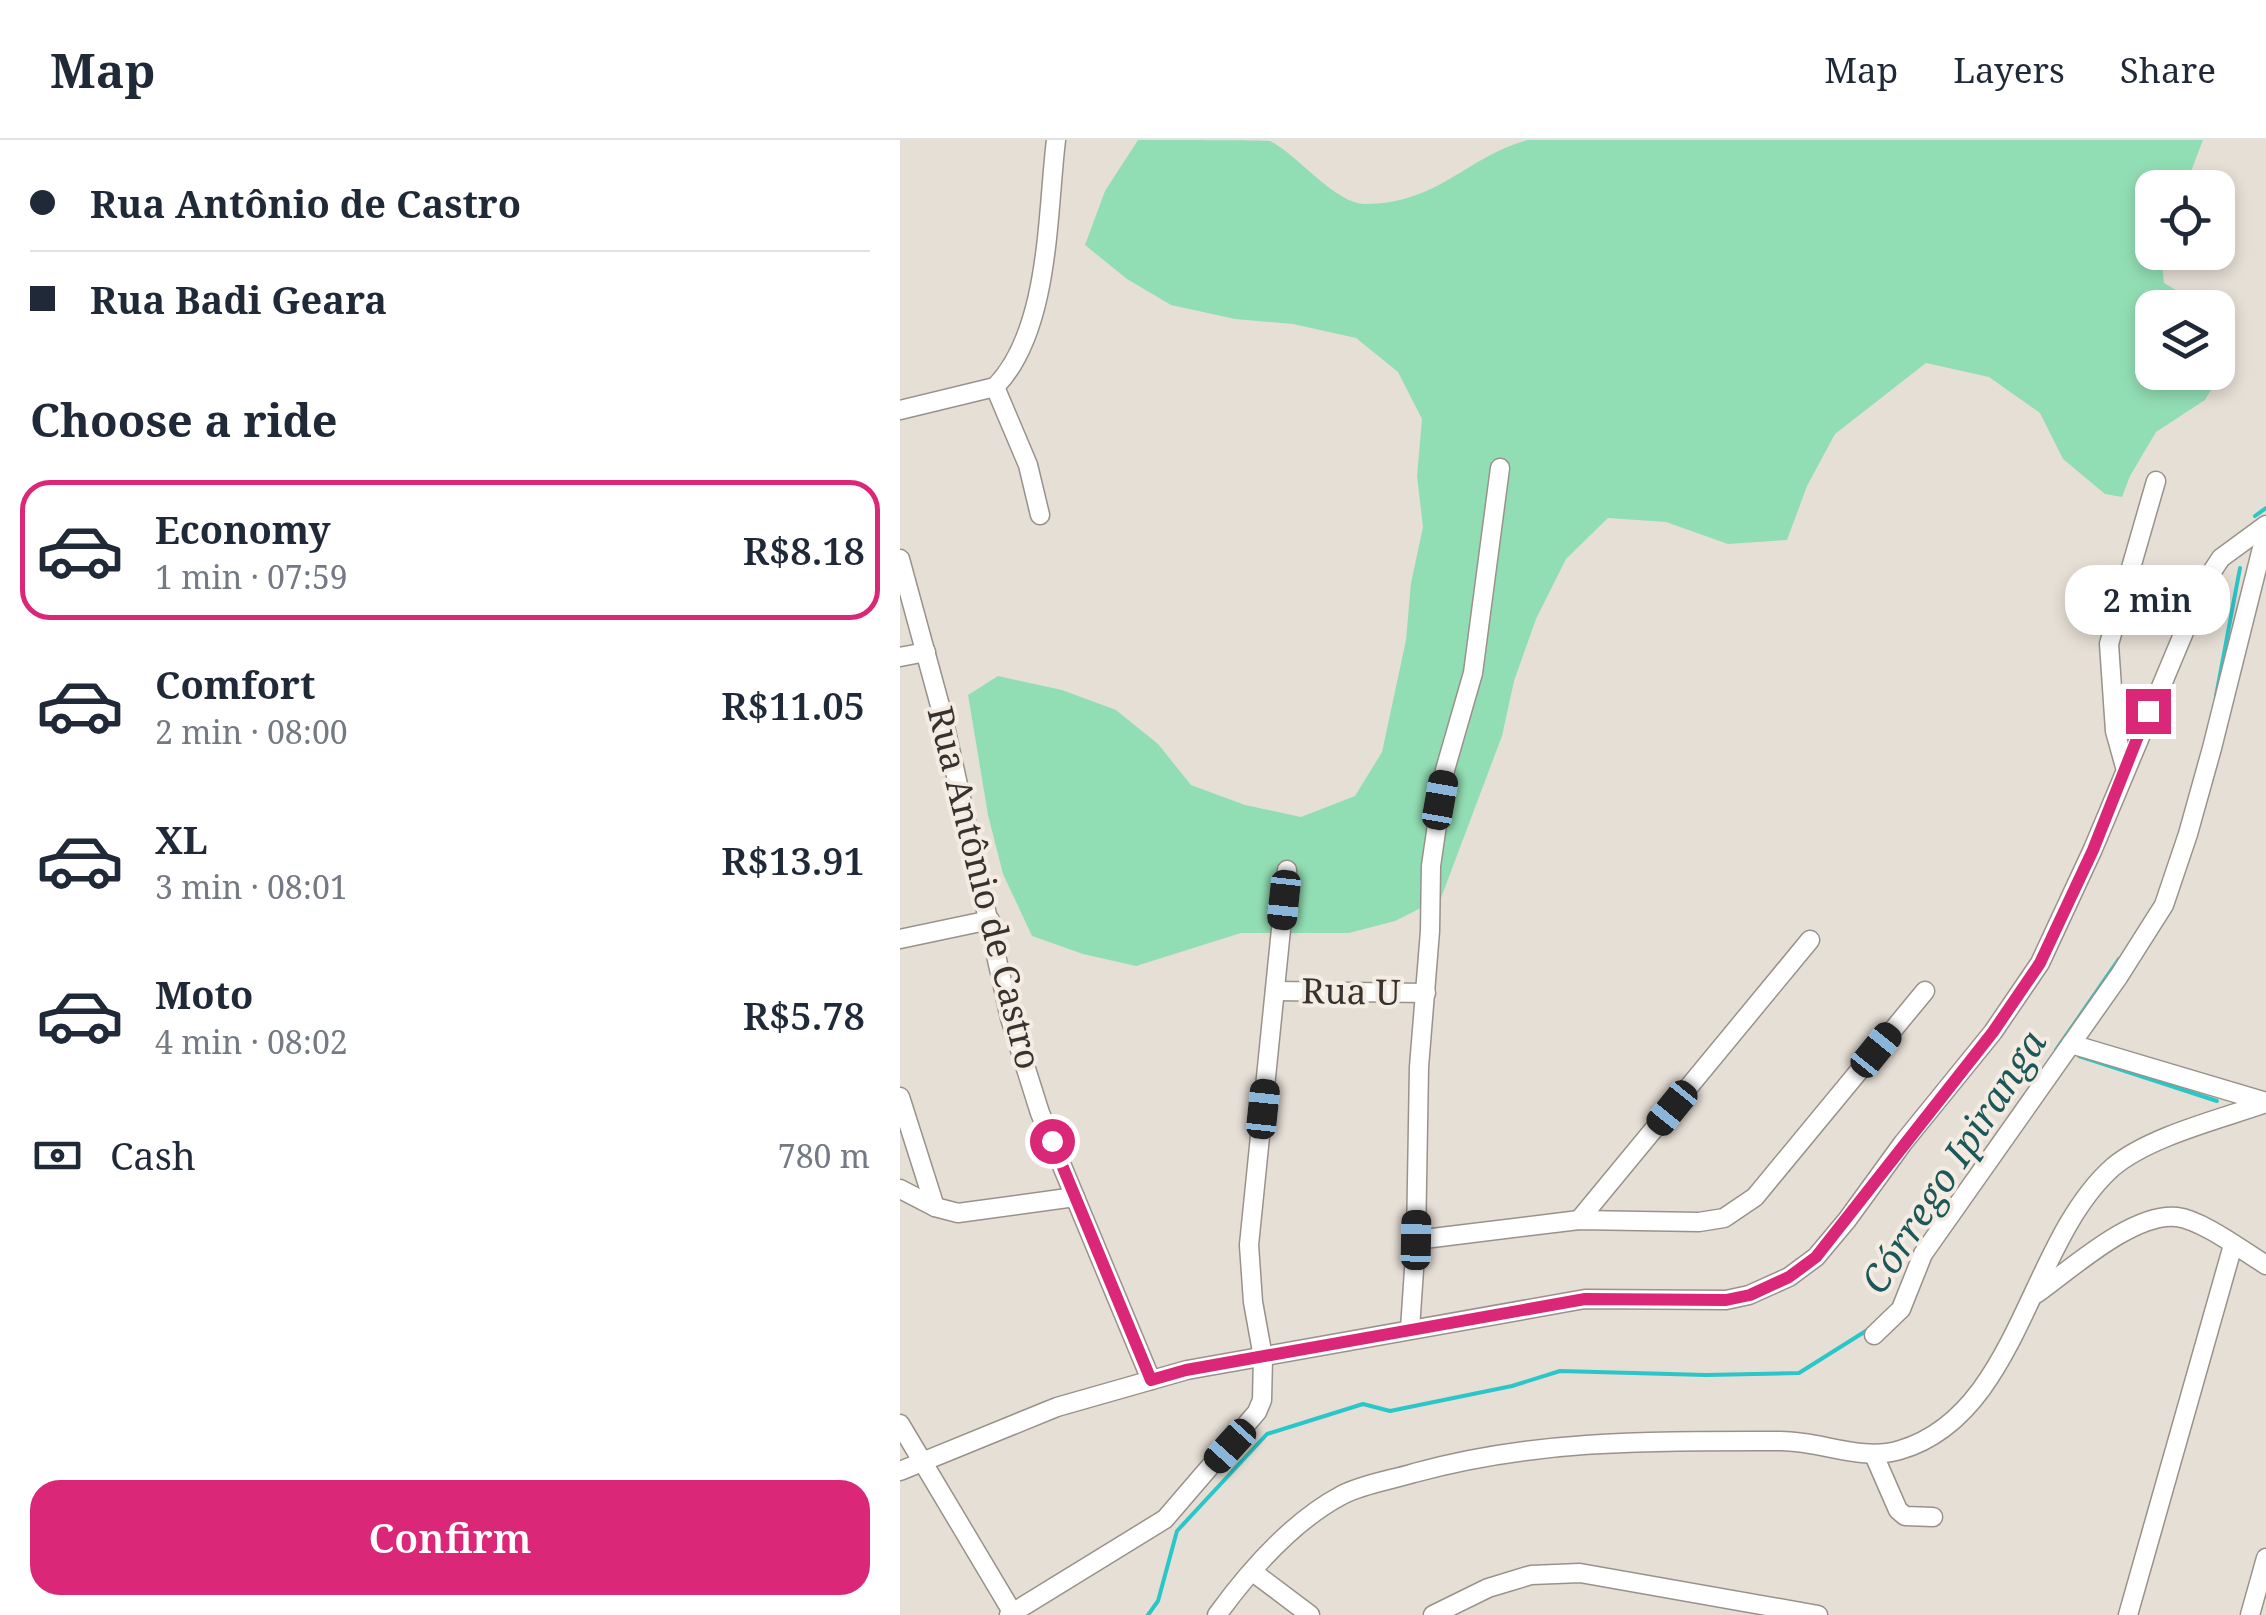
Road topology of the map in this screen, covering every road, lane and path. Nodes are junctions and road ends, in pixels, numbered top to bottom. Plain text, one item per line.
1 (1056, 140) edge
2 (995, 387) junction
3 (900, 410) edge
4 (1500, 468) dead end
5 (2156, 481) dead end
6 (1040, 515) dead end
7 (2262, 533) edge
8 (900, 558) edge
9 (2246, 610) junction
10 (2266, 614) edge
11 (926, 652) junction
12 (900, 657) edge
13 (2125, 768) junction
14 (1287, 870) dead end
15 (990, 920) junction
16 (900, 940) edge
17 (1810, 940) dead end
18 (1276, 991) junction
19 (1925, 991) dead end
20 (1426, 993) junction
21 (2071, 1044) junction
22 (900, 1097) edge
23 (2266, 1102) edge
24 (900, 1189) edge
25 (1075, 1196) junction
26 (936, 1207) junction
27 (1579, 1220) junction
28 (1416, 1240) junction
29 (2233, 1246) junction
30 (2266, 1264) edge
31 (2032, 1297) junction
32 (1410, 1329) junction
33 (1874, 1335) dead end
34 (1263, 1357) junction
35 (1151, 1380) junction
36 (900, 1424) edge
37 (1874, 1455) junction
38 (922, 1459) junction
39 (900, 1470) edge
40 (1933, 1518) dead end
41 (2266, 1558) edge
42 (1253, 1572) junction
43 (1012, 1614) edge
44 (1218, 1615) edge
45 (1310, 1615) edge
46 (1433, 1615) edge
47 (1818, 1615) edge
48 (2128, 1615) edge
49 (2250, 1615) edge

1 - 2 street
2 - 3 street
2 - 6 street
4 - 20 street
5 - 13 street
7 - 9 street
7 - 13 street
8 - 11 street, Rua Antônio de Castro
9 - 10 street
9 - 21 street
11 - 12 street
11 - 15 street, Rua Antônio de Castro
13 - 32 street
14 - 18 street
15 - 16 street
15 - 25 street, Rua Antônio de Castro
17 - 27 street
18 - 20 street, Rua U
18 - 34 street
19 - 27 street
20 - 28 street
21 - 23 street
21 - 33 street
22 - 26 street
23 - 31 street
24 - 26 street
25 - 26 street
25 - 35 street, Rua Antônio de Castro
27 - 28 street
28 - 32 street
29 - 30 street
29 - 31 street
29 - 48 street
31 - 37 street
32 - 34 street
34 - 35 street
34 - 43 street
35 - 38 street
36 - 38 street
37 - 40 street
37 - 42 street
38 - 39 street
38 - 43 street
41 - 49 street
42 - 44 street
42 - 45 street
46 - 47 street

